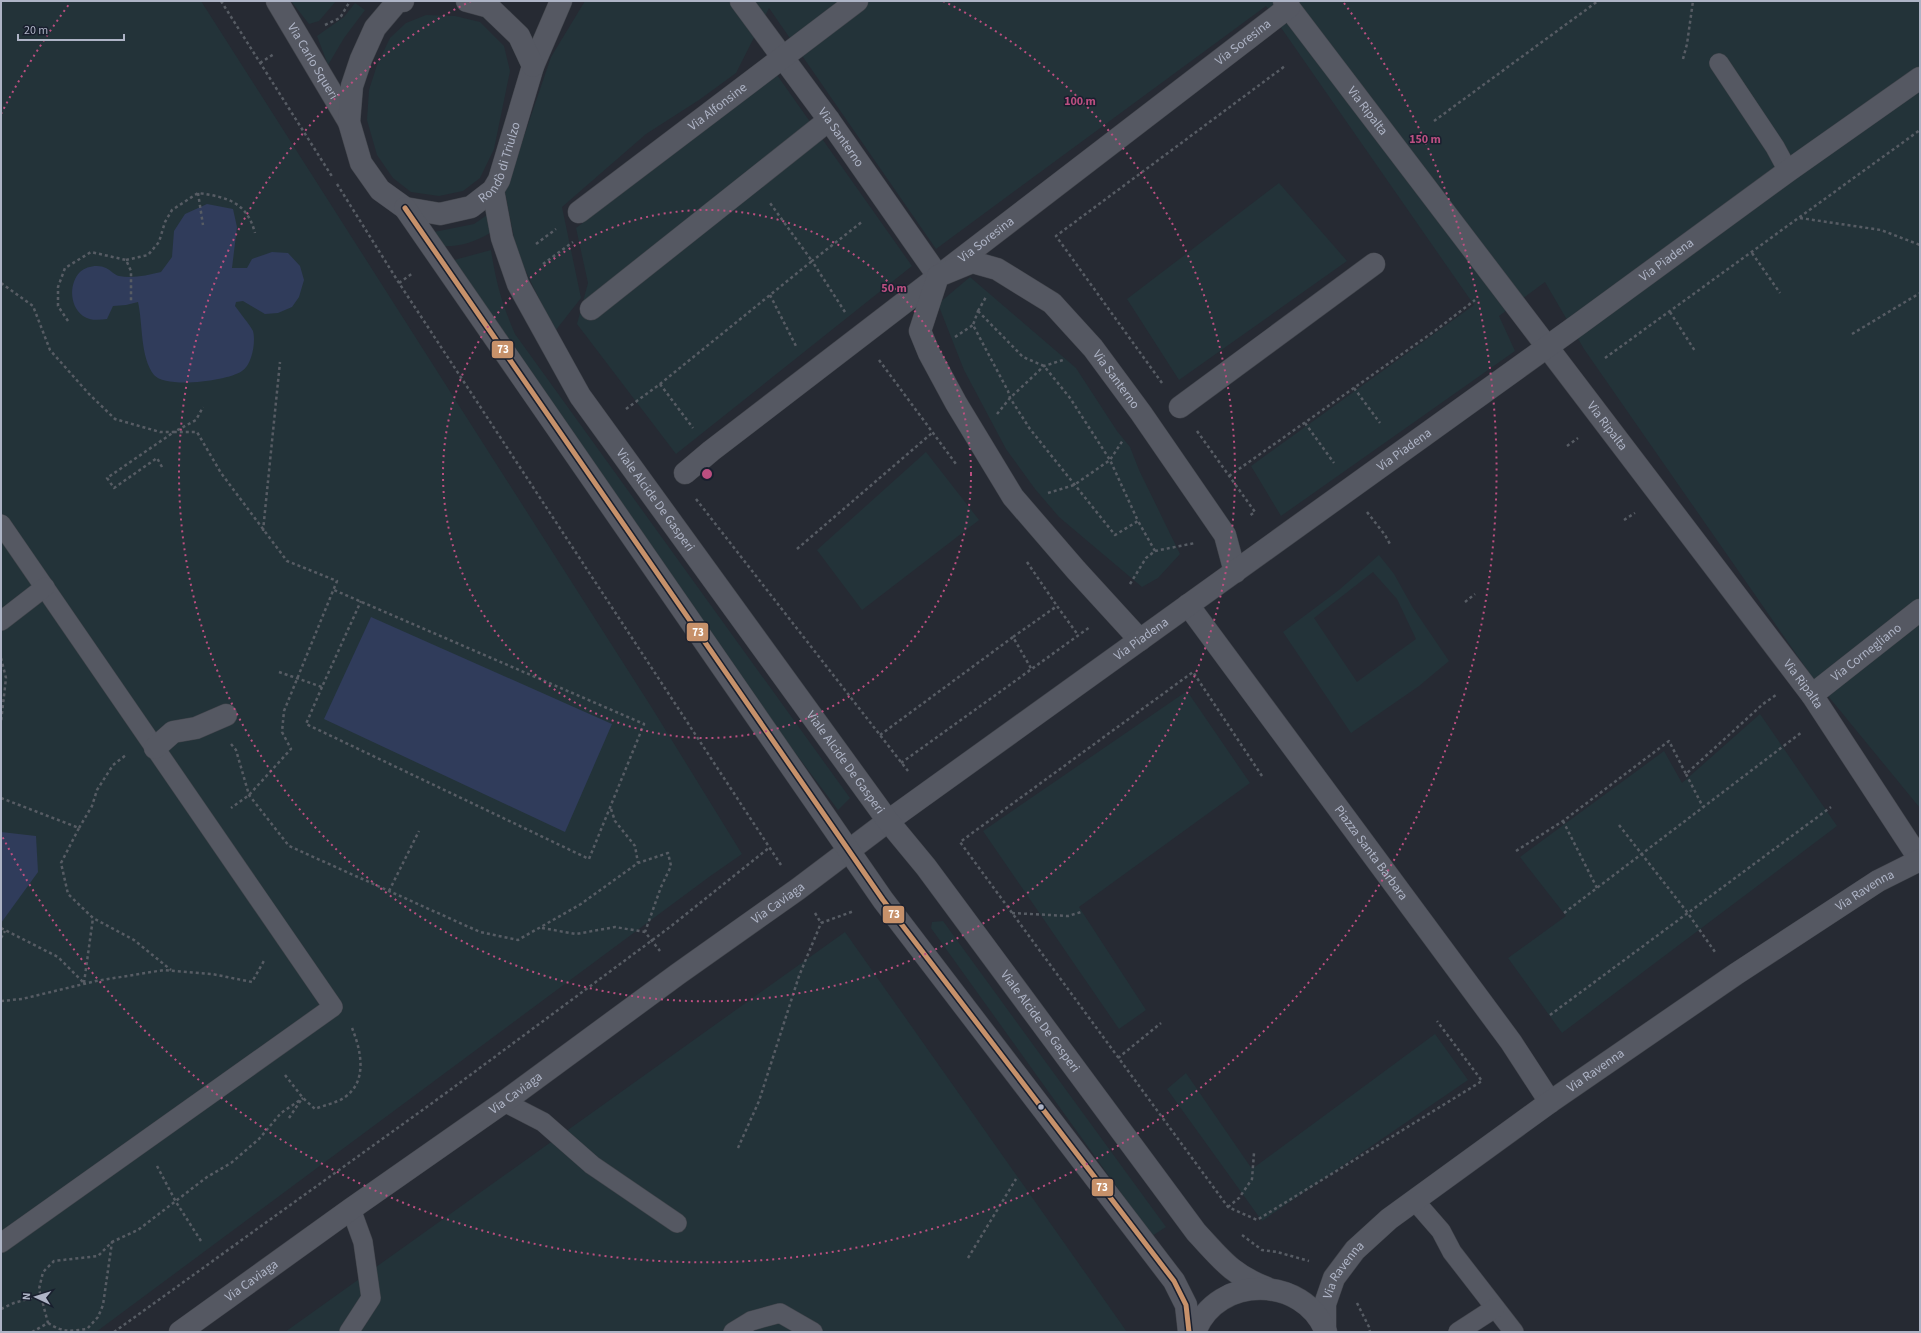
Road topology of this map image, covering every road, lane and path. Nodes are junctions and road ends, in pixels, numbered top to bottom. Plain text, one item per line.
1 (221, 1) edge
2 (277, 1) edge
3 (350, 1) edge
4 (398, 1) edge
5 (467, 1) edge
6 (561, 1) edge
7 (741, 1) edge
8 (857, 1) edge
9 (1598, 1) edge
10 (1693, 1) edge
11 (1286, 4) edge
12 (300, 39) junction
13 (783, 58) junction
14 (1683, 59) dead end
15 (1719, 63) dead end
16 (533, 66) junction
17 (1285, 66) dead end
18 (1920, 78) edge
19 (829, 120) junction
20 (1434, 121) dead end
21 (350, 122) junction
22 (1920, 130) edge
23 (1788, 171) junction
24 (754, 180) junction
25 (493, 190) junction
26 (198, 192) junction
27 (405, 208) junction
28 (579, 212) joint
29 (1799, 218) junction
30 (203, 225) dead end
31 (255, 233) dead end
32 (1920, 245) edge
33 (530, 248) dead end
34 (1752, 253) junction
35 (126, 260) junction
36 (1374, 264) dead end
37 (938, 276) junction
38 (1, 283) edge
39 (1498, 283) junction
40 (1780, 293) dead end
41 (1920, 293) edge
42 (770, 296) junction
43 (131, 303) dead end
44 (591, 310) dead end
45 (1670, 312) junction
46 (68, 321) dead end
47 (1852, 334) dead end
48 (1547, 347) junction
49 (1695, 351) dead end
50 (1605, 358) dead end
51 (280, 362) dead end
52 (1044, 366) junction
53 (811, 374) junction
54 (1354, 388) junction
55 (1010, 398) junction
56 (621, 404) dead end
57 (202, 407) dead end
58 (1180, 407) junction
59 (625, 409) junction
60 (1141, 412) junction
61 (630, 415) dead end
62 (1380, 423) dead end
63 (174, 432) junction
64 (932, 433) dead end
65 (977, 440) junction
66 (1110, 460) junction
67 (162, 467) dead end
68 (685, 473) dead end
69 (1229, 476) junction
70 (1074, 484) junction
71 (691, 494) dead end
72 (1255, 512) dead end
73 (1138, 521) junction
74 (1, 524) edge
75 (263, 531) junction
76 (797, 549) dead end
77 (1234, 572) junction
78 (45, 587) junction
79 (334, 590) junction
80 (1475, 594) dead end
81 (361, 601) junction
82 (1465, 602) dead end
83 (1188, 605) junction
84 (1920, 610) edge
85 (1114, 611) junction
86 (1, 621) edge
87 (1078, 635) junction
88 (1013, 637) junction
89 (1140, 640) junction
90 (1, 658) edge
91 (1032, 670) junction
92 (279, 672) dead end
93 (298, 678) junction
94 (322, 687) junction
95 (1806, 687) junction
96 (1826, 717) junction
97 (219, 718) joint
98 (1, 722) edge
99 (880, 735) junction
100 (152, 743) junction
101 (901, 763) junction
102 (910, 774) dead end
103 (1686, 774) junction
104 (1262, 776) dead end
105 (250, 795) junction
106 (1, 798) edge
107 (1703, 807) junction
108 (1831, 807) dead end
109 (611, 808) junction
110 (888, 821) junction
111 (1563, 821) junction
112 (208, 825) junction
113 (1619, 825) dead end
114 (79, 828) junction
115 (419, 831) dead end
116 (770, 847) junction
117 (1516, 851) dead end
118 (848, 852) junction
119 (1641, 854) junction
120 (1920, 860) edge
121 (780, 862) dead end
122 (638, 863) junction
123 (1597, 888) junction
124 (389, 891) junction
125 (883, 900) junction
126 (1081, 912) dead end
127 (1687, 912) junction
128 (1011, 913) junction
129 (1564, 914) dead end
130 (93, 918) junction
131 (1, 928) edge
132 (541, 928) junction
133 (5, 931) junction
134 (281, 932) junction
135 (645, 932) junction
136 (1, 938) edge
137 (652, 940) junction
138 (172, 971) junction
139 (678, 974) junction
140 (1736, 974) junction
141 (84, 984) junction
142 (1, 1001) edge
143 (333, 1007) junction
144 (1550, 1015) dead end
145 (1437, 1021) dead end
146 (1161, 1023) dead end
147 (1118, 1058) junction
148 (303, 1098) junction
149 (504, 1102) junction
150 (1550, 1102) junction
151 (289, 1118) dead end
152 (144, 1141) junction
153 (738, 1148) dead end
154 (1254, 1153) dead end
155 (1016, 1179) dead end
156 (1414, 1200) junction
157 (176, 1202) junction
158 (1228, 1207) junction
159 (351, 1209) junction
160 (677, 1223) dead end
161 (1239, 1233) dead end
162 (201, 1241) dead end
163 (112, 1242) junction
164 (1, 1243) edge
165 (968, 1258) dead end
166 (1334, 1278) junction
167 (1267, 1288) junction
168 (41, 1295) junction
169 (1495, 1308) junction
170 (1, 1309) edge
171 (48, 1323) junction
172 (1326, 1330) edge
173 (32, 1332) edge
174 (114, 1332) edge
175 (180, 1332) edge
176 (349, 1332) edge
177 (733, 1332) edge
178 (813, 1332) edge
179 (1189, 1332) edge
180 (1195, 1332) edge
181 (1370, 1332) edge
182 (1458, 1332) edge
183 (1514, 1332) edge

1 - 116 path
2 - 12 street, Via Carlo Squeri
3 - 12 path
4 - 21 street, Rondò di Triulzo
5 - 16 street
6 - 16 street
7 - 13 street, Via Santerno
8 - 13 street, Via Alfonsine
9 - 20 path
10 - 14 path
11 - 37 street, Via Soresina
11 - 39 street, Via Ripalta
12 - 21 street, Via Carlo Squeri
13 - 19 street, Via Santerno
13 - 28 street, Via Alfonsine
15 - 23 lane
16 - 25 street, Rondò di Triulzo
17 - 58 path
18 - 23 street, Via Piadena
19 - 24 street
19 - 37 street, Via Santerno
21 - 27 street, Rondò di Triulzo
22 - 29 path
23 - 48 street, Via Piadena
24 - 42 path
24 - 44 street
25 - 27 street, Rondò di Triulzo
25 - 110 street, Viale Alcide De Gasperi
26 - 30 path
26 - 31 path
26 - 35 path
27 - 118 street
28 - 33 path
29 - 32 path
29 - 34 path
34 - 40 path
34 - 45 path
35 - 43 path
35 - 46 path
36 - 58 street
37 - 53 street, Via Soresina
37 - 60 street, Via Santerno
37 - 65 street
38 - 63 path
39 - 48 street, Via Ripalta
39 - 54 path
41 - 47 path
42 - 53 path
42 - 59 path
45 - 49 path
45 - 50 path
48 - 77 street, Via Piadena
48 - 95 street, Via Ripalta
51 - 75 path
52 - 55 path
52 - 55 path
52 - 66 path
53 - 68 street, Via Soresina
54 - 62 path
54 - 69 path
55 - 65 path
55 - 70 path
56 - 59 path
57 - 63 path
58 - 69 path
59 - 61 path
60 - 66 path
60 - 77 street, Via Santerno
63 - 67 path
63 - 75 path
64 - 76 path
65 - 85 street
66 - 70 path
66 - 73 path
69 - 72 path
70 - 73 path
71 - 99 path
73 - 85 path
74 - 78 lane
75 - 79 path
77 - 83 street, Via Piadena
78 - 86 lane
78 - 100 lane
79 - 81 path
79 - 93 path
80 - 82 path
81 - 94 path
81 - 109 path
83 - 89 street, Via Piadena
83 - 150 street, Piazza Santa Barbara
84 - 95 street, Via Cornegliano
85 - 87 path
85 - 89 street
87 - 88 path
87 - 91 path
88 - 91 path
88 - 99 path
89 - 110 street, Via Piadena
90 - 98 path
91 - 101 path
92 - 93 path
93 - 94 path
93 - 105 path
94 - 109 path
95 - 96 street, Via Ripalta
95 - 103 path
96 - 107 path
96 - 120 street, Via Ripalta
97 - 100 street
97 - 105 path
99 - 101 path
100 - 112 lane
100 - 114 path
101 - 102 path
103 - 107 path
103 - 111 path
104 - 128 path
105 - 112 path
105 - 124 path
106 - 114 path
107 - 119 path
108 - 127 path
109 - 122 path
110 - 118 street
110 - 167 street, Viale Alcide De Gasperi
111 - 117 path
111 - 123 path
112 - 134 lane
113 - 119 path
114 - 130 path
115 - 124 path
116 - 121 path
116 - 137 path
118 - 125 street
118 - 139 street, Via Caviaga
119 - 123 path
119 - 127 path
120 - 140 street, Via Ravenna
122 - 132 path
122 - 135 path
123 - 129 path
124 - 132 path
125 - 153 path
125 - 179 street
126 - 128 path
127 - 140 path
127 - 144 path
128 - 147 path
130 - 138 path
130 - 141 path
131 - 133 path
132 - 135 path
133 - 136 path
133 - 141 path
134 - 138 path
134 - 143 lane
135 - 137 path
137 - 139 path
137 - 174 path
138 - 141 path
139 - 149 street, Via Caviaga
140 - 150 street, Via Ravenna
141 - 142 path
143 - 148 path
143 - 152 lane
145 - 158 path
146 - 147 path
147 - 158 path
148 - 151 path
148 - 157 path
149 - 159 street, Via Caviaga
149 - 160 lane
150 - 156 street, Via Ravenna
152 - 157 path
152 - 164 lane
154 - 158 path
155 - 165 path
156 - 166 street, Via Ravenna
156 - 169 lane
157 - 162 path
157 - 163 path
159 - 175 street, Via Caviaga
159 - 176 lane
161 - 166 path
163 - 168 path
163 - 171 path
166 - 172 street, Via Ravenna
166 - 181 path
167 - 172 street
167 - 180 street
168 - 170 path
168 - 171 path
169 - 182 lane
169 - 183 lane
171 - 173 path
177 - 178 lane

